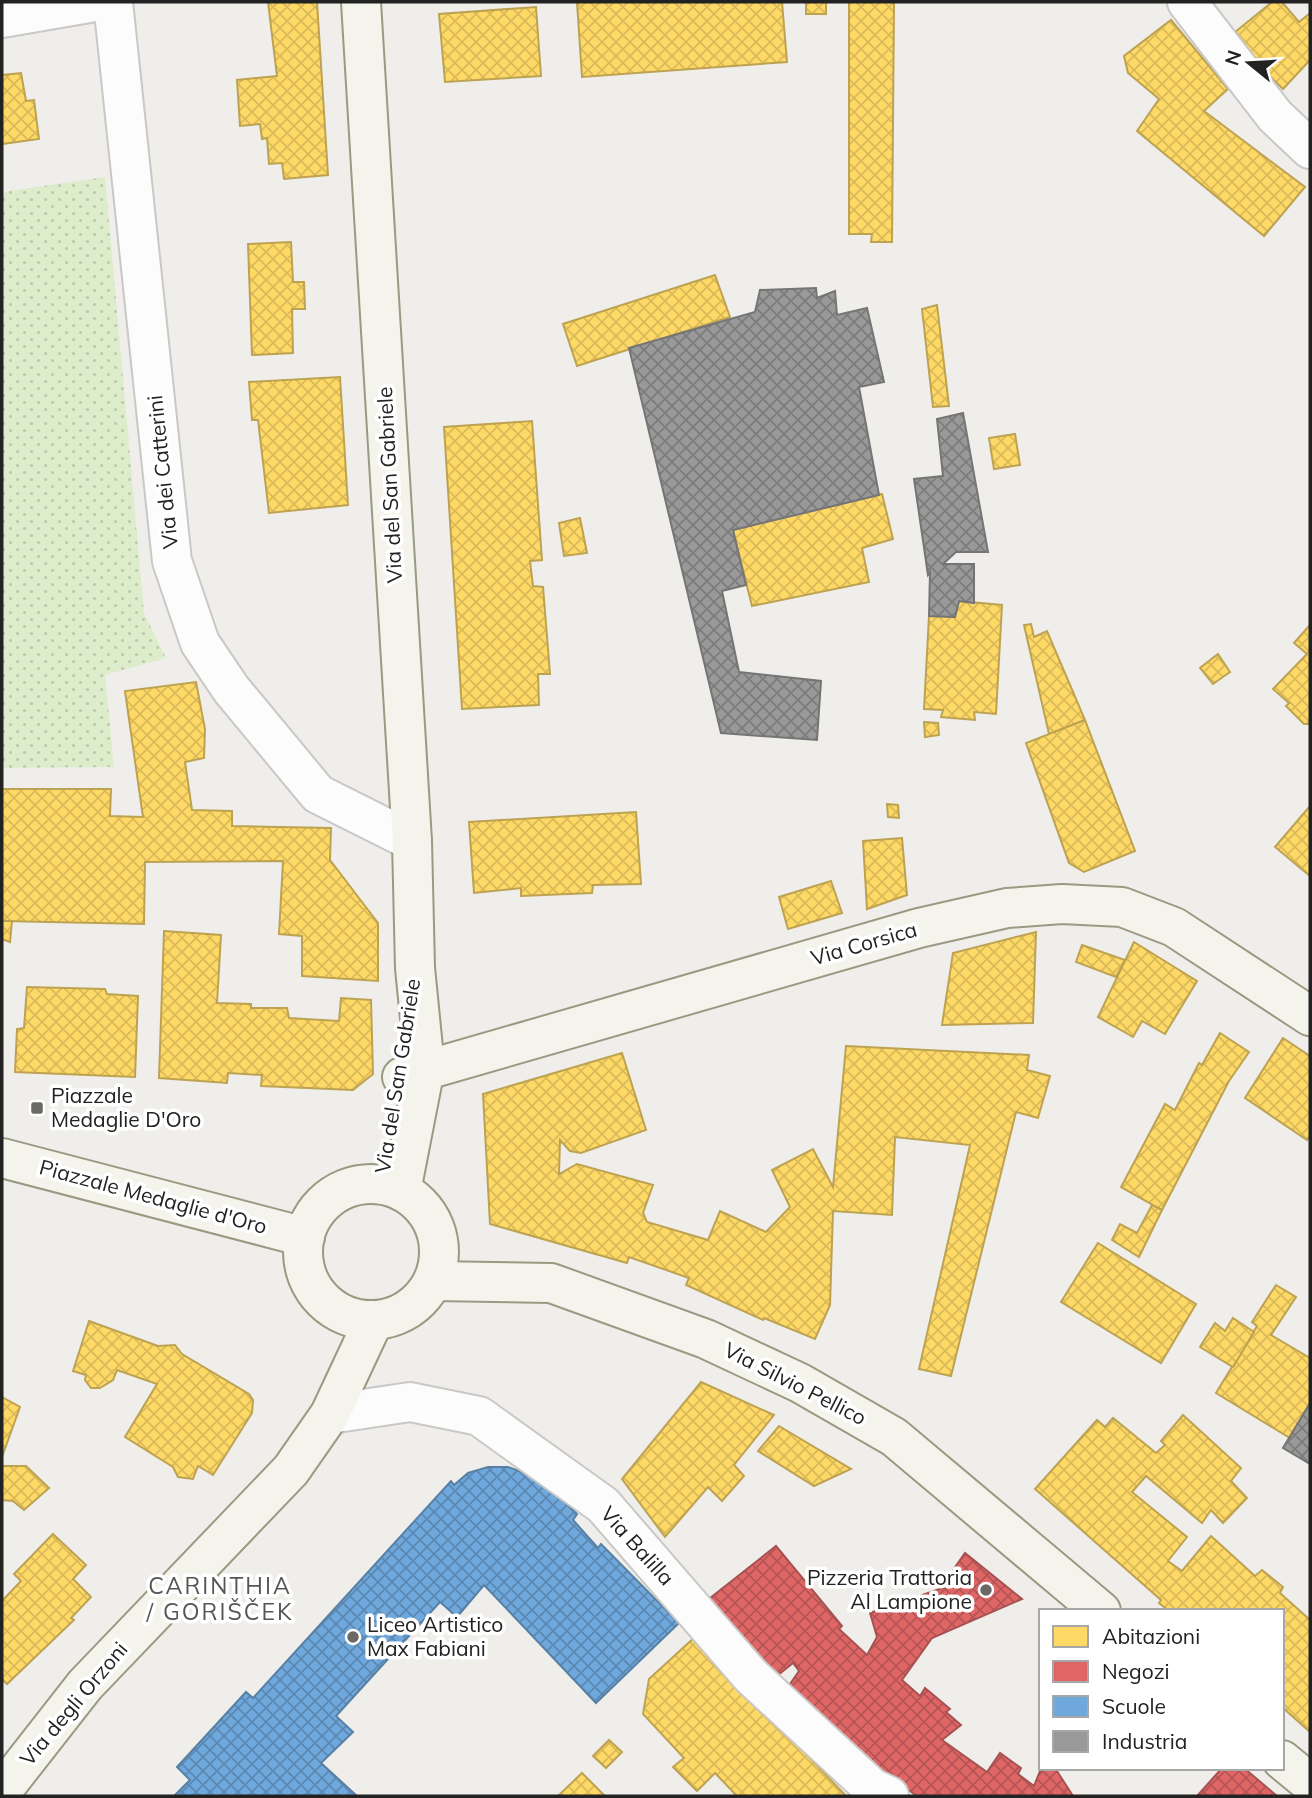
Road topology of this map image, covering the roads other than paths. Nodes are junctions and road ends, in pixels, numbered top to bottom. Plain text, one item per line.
1 (95, 2) edge
2 (113, 2) edge
3 (361, 2) edge
4 (1187, 2) edge
5 (2, 18) edge
6 (1310, 149) edge
7 (412, 841) junction
8 (1309, 1013) edge
9 (413, 1072) junction
10 (2, 1158) edge
11 (391, 1188) junction
12 (305, 1237) junction
13 (433, 1281) junction
14 (374, 1320) junction
15 (330, 1414) junction
16 (1099, 1609) edge
17 (1284, 1762) edge
18 (1310, 1783) edge
19 (2, 1791) edge
20 (889, 1796) edge

1 - 5 street
2 - 7 street, Via dei Catterini
3 - 7 main road, Via del San Gabriele
4 - 6 street
7 - 9 main road, Via del San Gabriele
8 - 9 main road, Via Corsica
9 - 11 main road, Via del San Gabriele
10 - 12 main road, Piazzale Medaglie d'Oro
11 - 12 main road
11 - 13 main road
12 - 14 main road
13 - 14 main road
13 - 16 main road, Via Silvio Pellico
14 - 15 main road, Via degli Orzoni
15 - 19 main road, Via degli Orzoni
15 - 20 street, Via Balilla
17 - 18 main road

